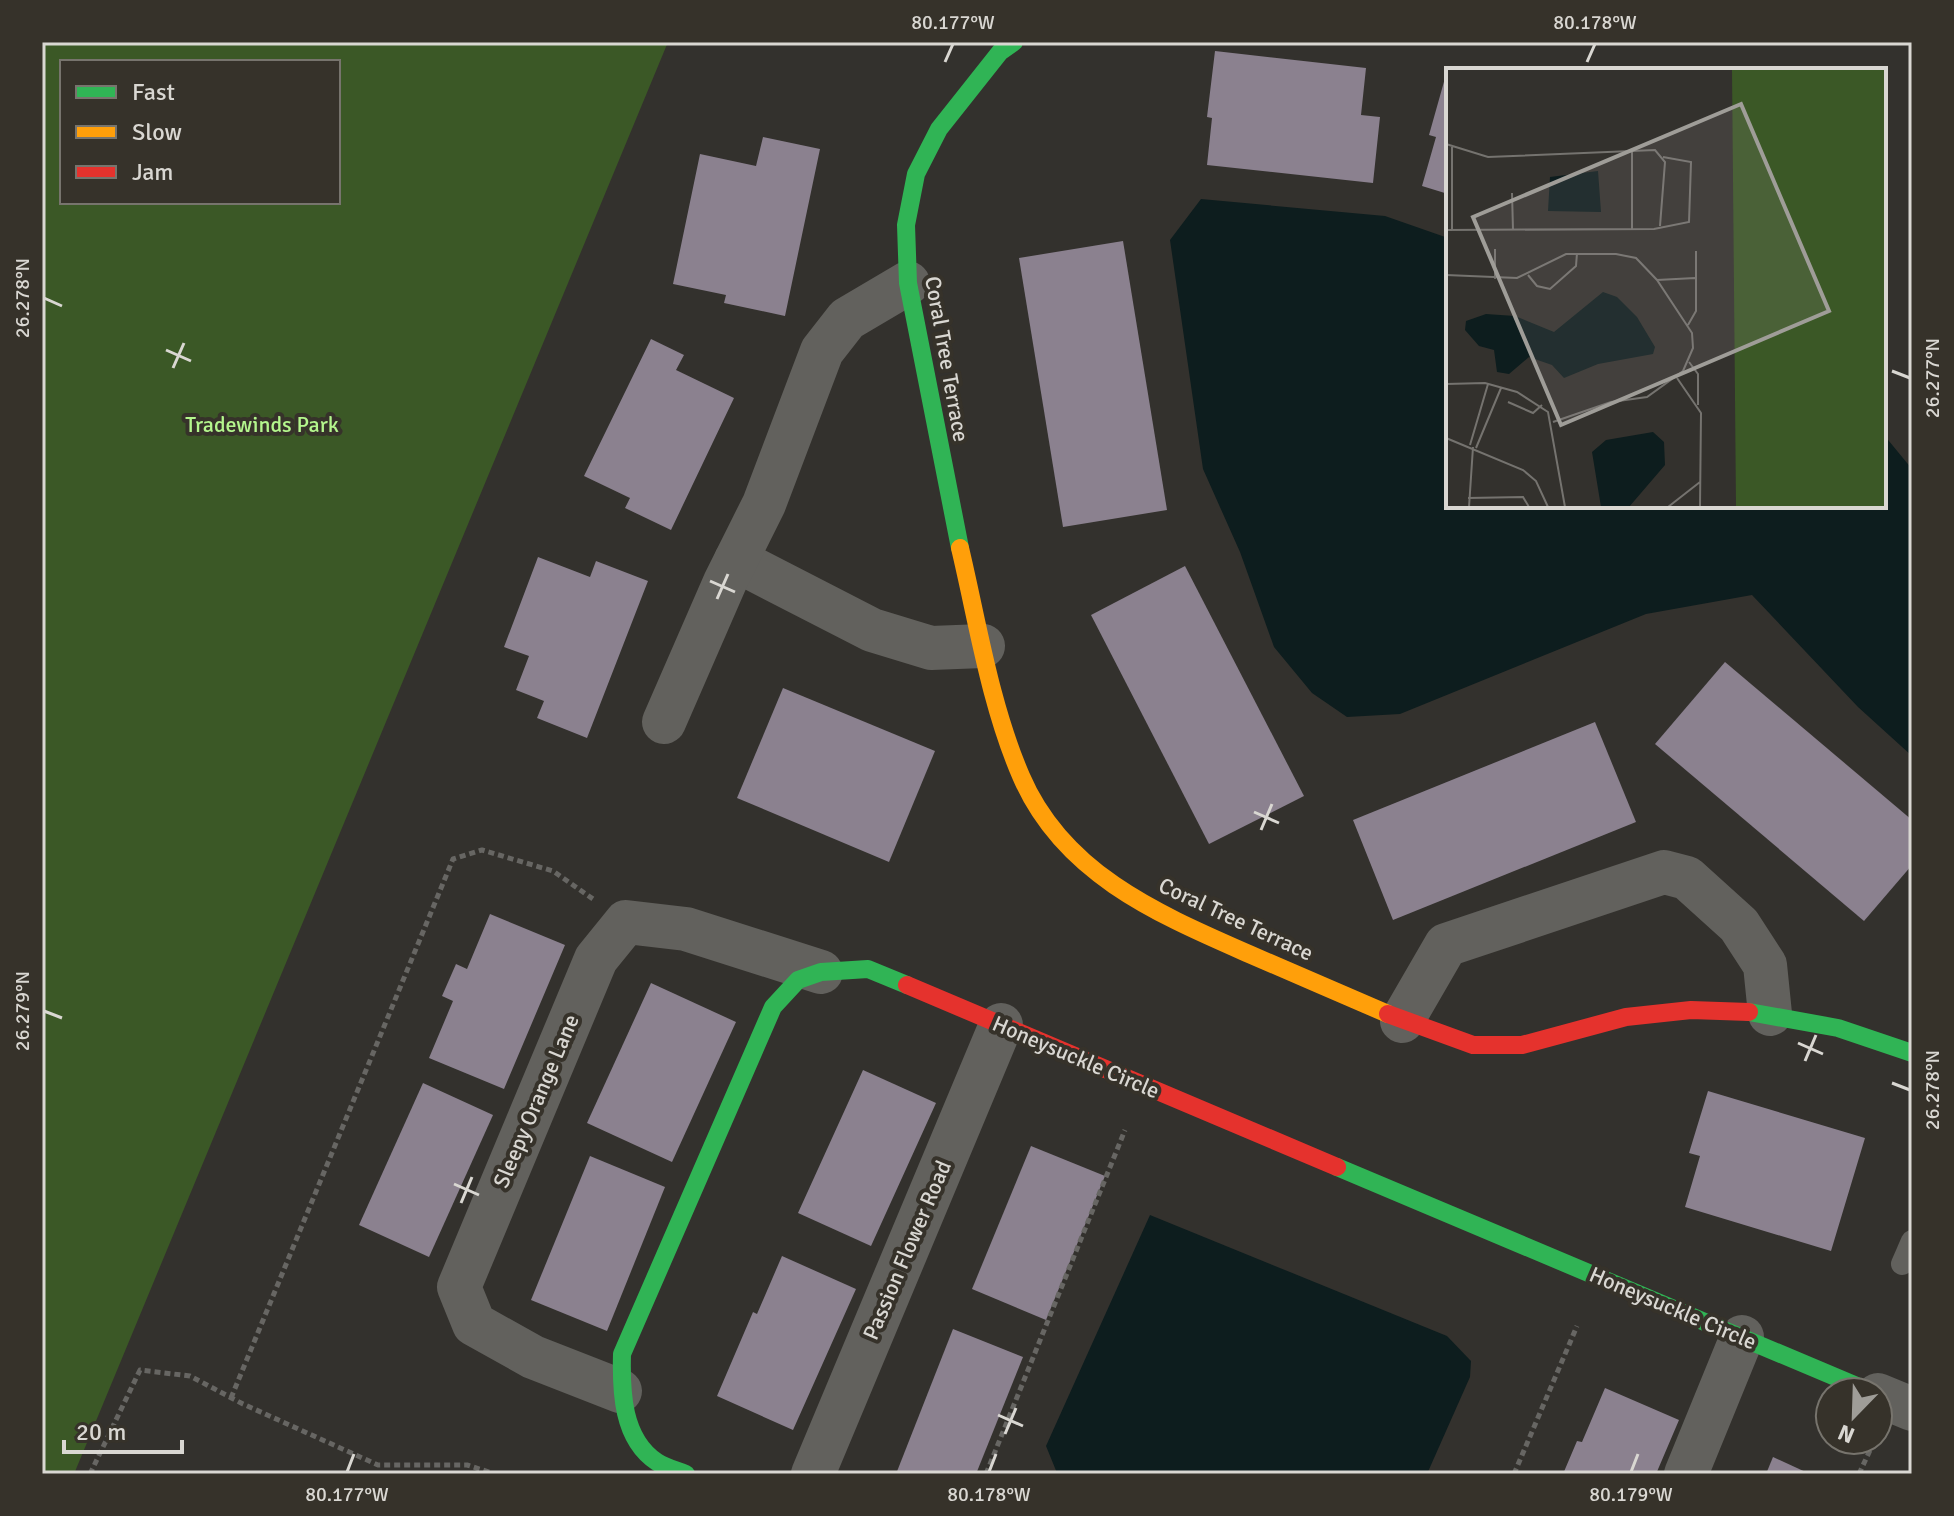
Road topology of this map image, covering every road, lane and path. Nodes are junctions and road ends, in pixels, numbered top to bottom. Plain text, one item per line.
1 (1002, 45) edge
2 (908, 283) junction
3 (736, 560) junction
4 (983, 646) junction
5 (664, 722) dead end
6 (626, 922) junction
7 (821, 972) junction
8 (1770, 1014) junction
9 (1402, 1021) junction
10 (1001, 1025) junction
11 (1912, 1053) edge
12 (1125, 1130) dead end
13 (1912, 1241) edge
14 (1902, 1264) dead end
15 (1577, 1326) dead end
16 (1742, 1337) junction
17 (1833, 1376) edge
18 (620, 1391) junction
19 (231, 1398) junction
20 (90, 1474) edge
21 (495, 1474) edge
22 (686, 1474) edge
23 (813, 1474) edge
24 (986, 1474) edge
25 (1514, 1474) edge
26 (1686, 1474) edge

1 - 2 street, Coral Tree Terrace
2 - 3 street
2 - 4 street, Coral Tree Terrace
3 - 4 street
3 - 5 street
4 - 9 street, Coral Tree Terrace
6 - 7 street
6 - 18 street, Sleepy Orange Lane
6 - 19 path
7 - 10 street, Honeysuckle Circle
7 - 18 street, Honeysuckle Circle
8 - 9 street, Coral Tree Terrace
8 - 9 street
8 - 11 street, Coral Tree Terrace
10 - 16 street, Honeysuckle Circle
10 - 23 street, Passion Flower Road
12 - 24 path
13 - 14 lane
15 - 25 path
16 - 17 street, Honeysuckle Circle
16 - 26 street
18 - 22 street, Honeysuckle Circle
19 - 20 path
19 - 21 path

